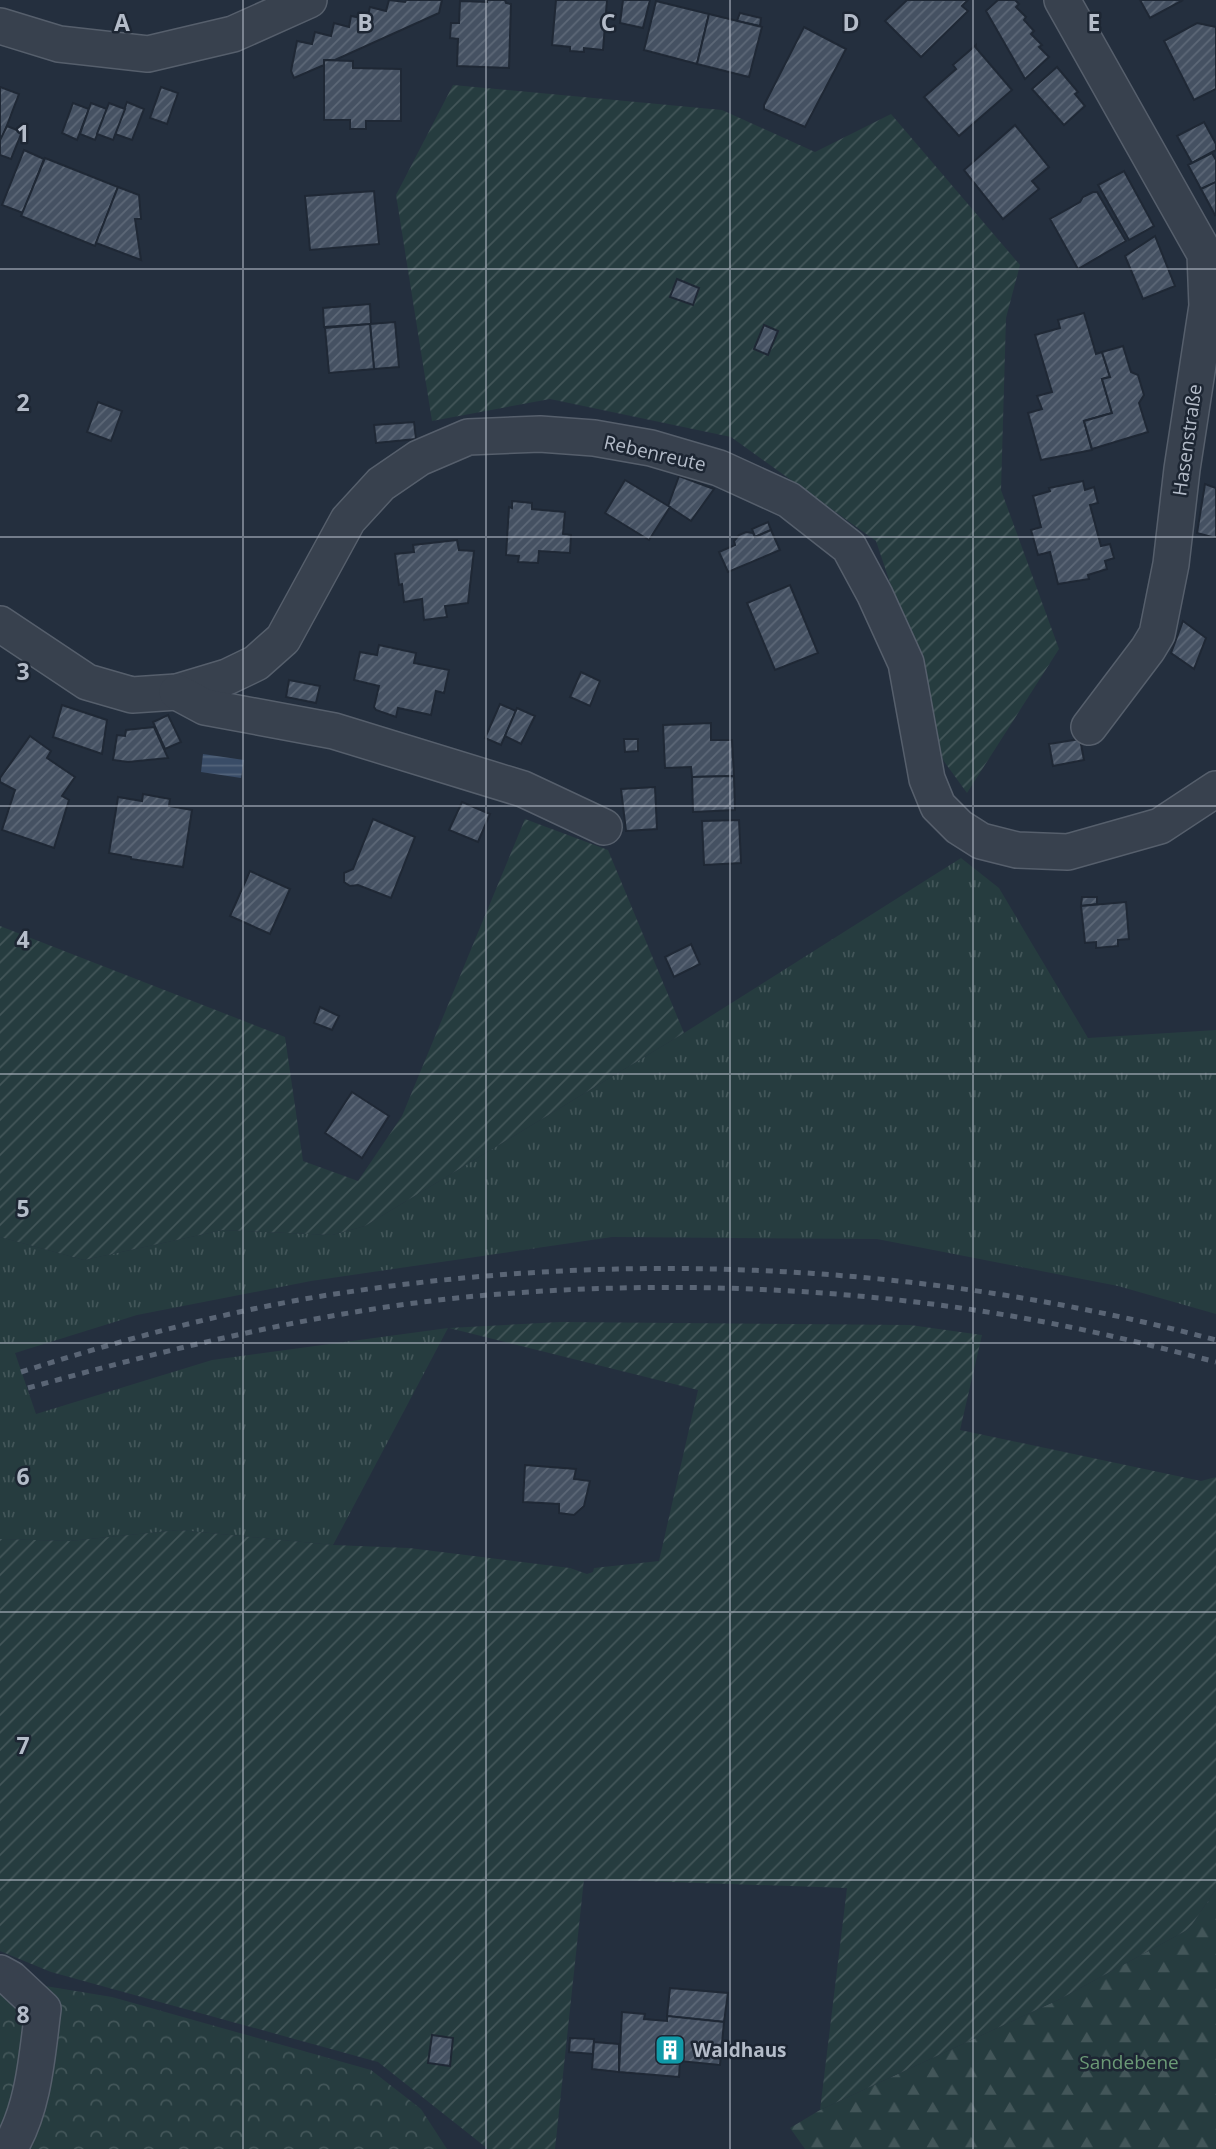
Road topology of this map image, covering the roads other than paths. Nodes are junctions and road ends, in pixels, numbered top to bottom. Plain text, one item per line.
1 (309, 0) edge
2 (1062, 0) edge
3 (0, 26) edge
4 (0, 624) edge
5 (177, 692) junction
6 (1089, 727) dead end
7 (1216, 789) edge
8 (604, 827) dead end
9 (0, 1973) edge
10 (9, 2149) edge

1 - 3 street
2 - 6 street, Hasenstraße
4 - 5 street, Rebenreute
5 - 7 street, Rebenreute
5 - 8 street
9 - 10 street

